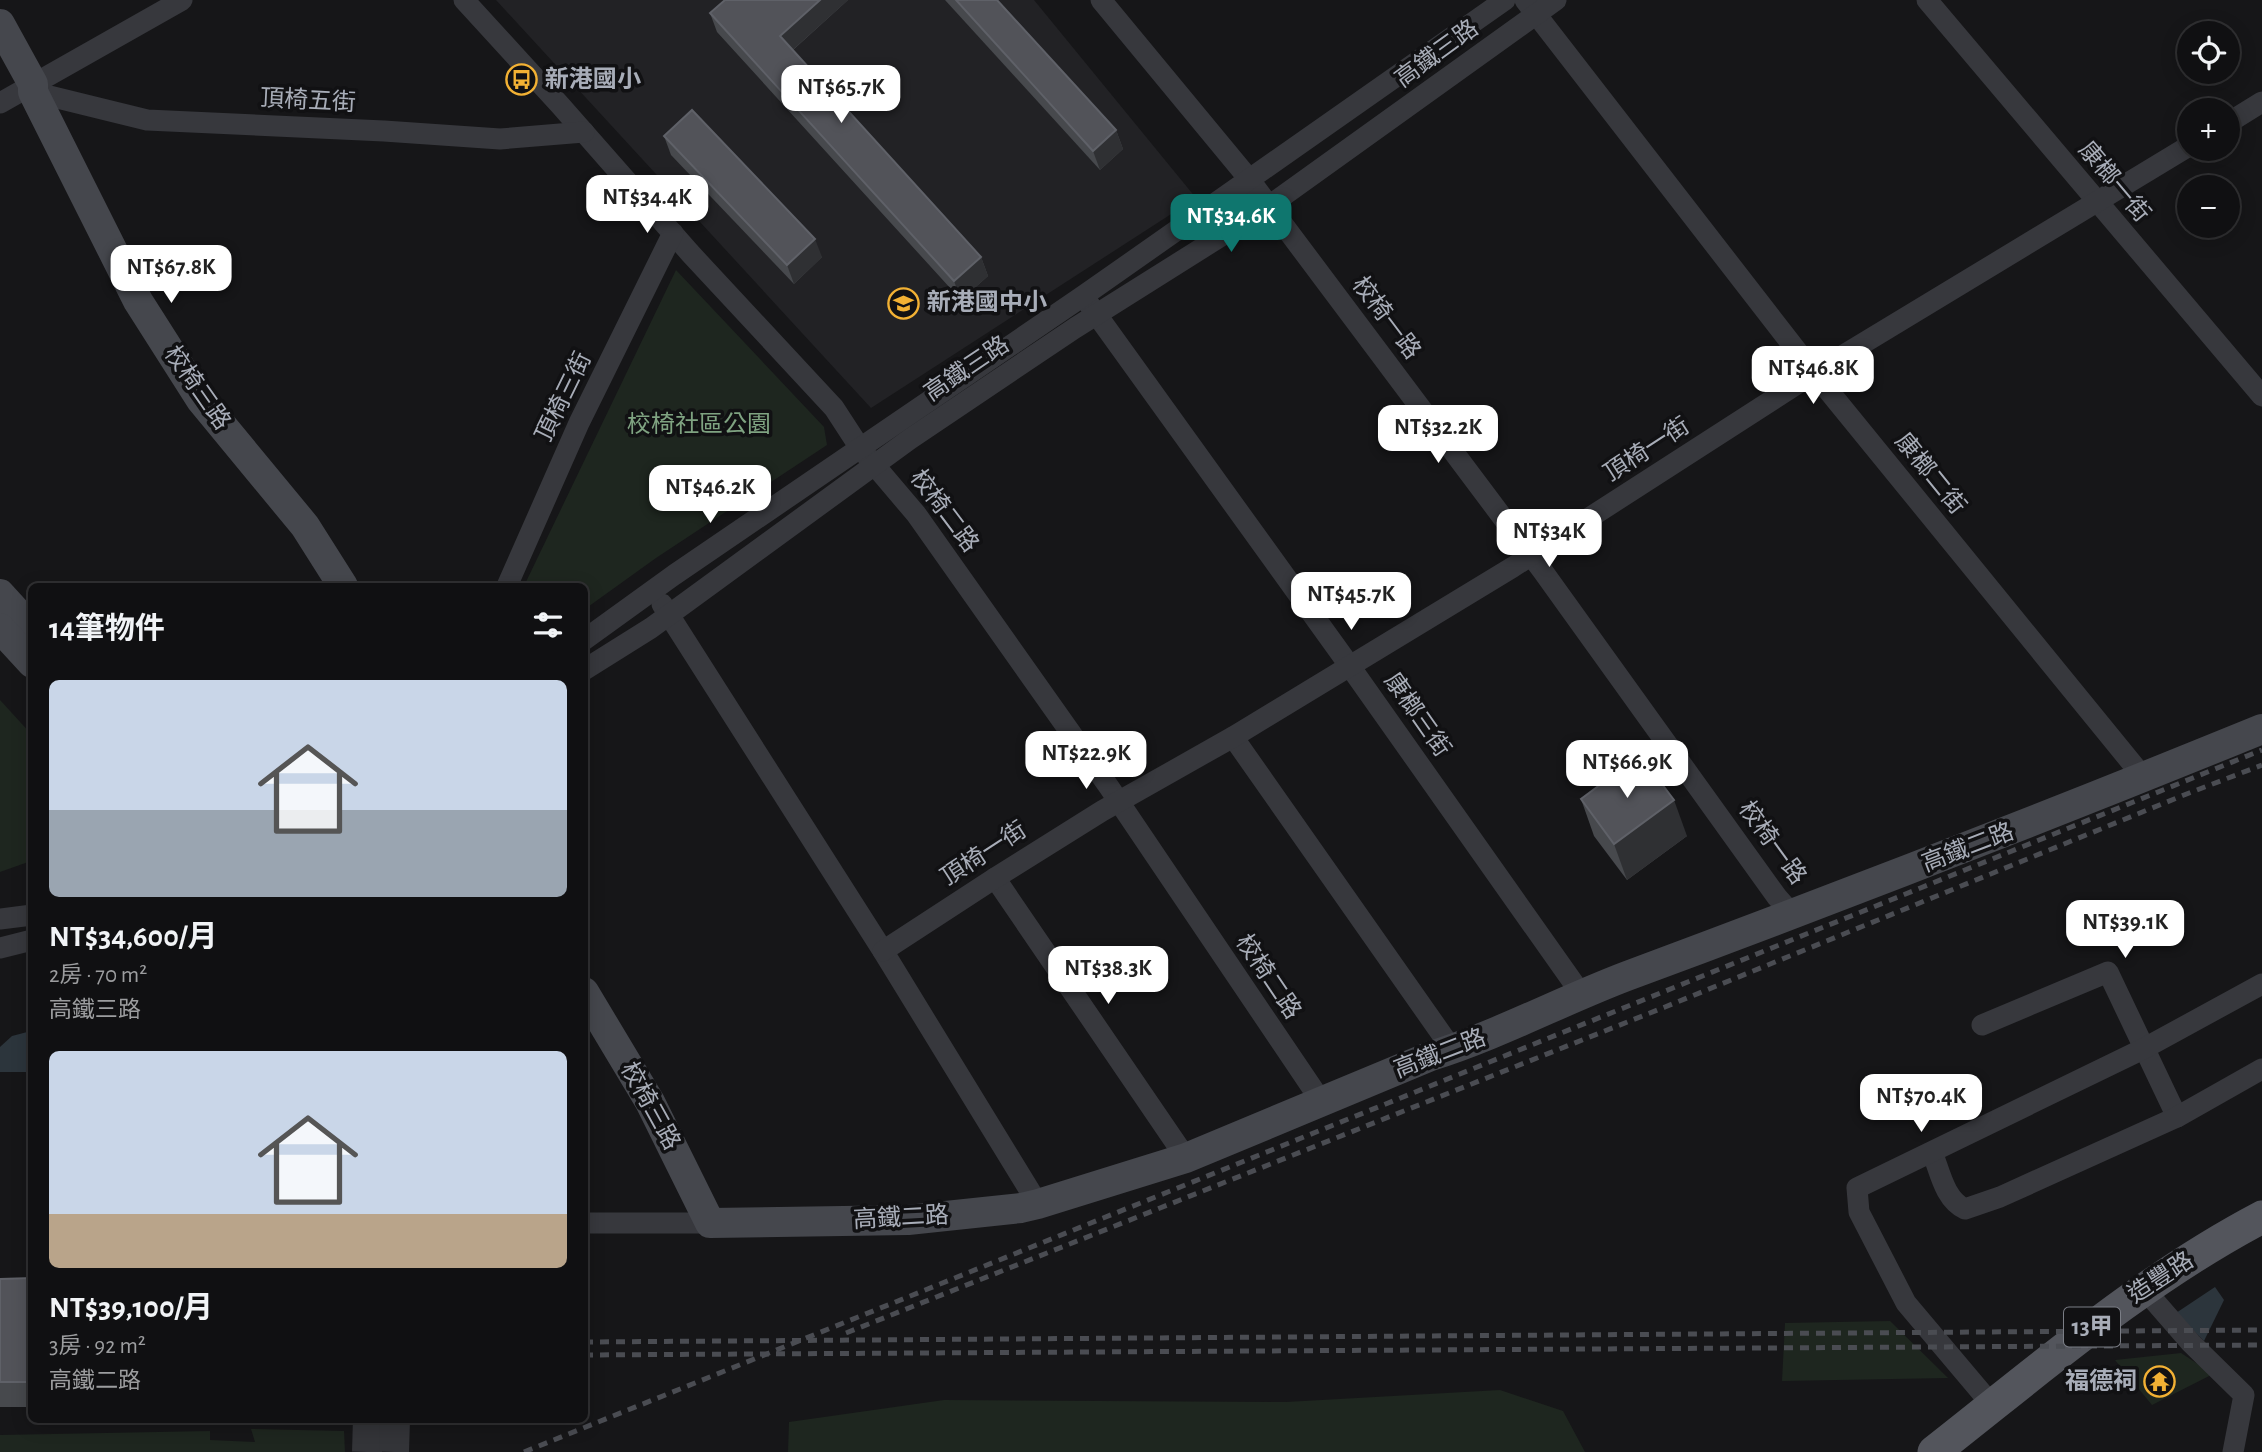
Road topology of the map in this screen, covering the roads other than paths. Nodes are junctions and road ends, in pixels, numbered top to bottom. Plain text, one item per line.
1 (182, 0) edge
2 (464, 0) edge
3 (1101, 0) edge
4 (1505, 0) edge
5 (1556, 0) edge
6 (1927, 0) edge
7 (1531, 7) edge
8 (0, 23) edge
9 (33, 88) junction
10 (2262, 102) edge
11 (0, 103) edge
12 (2240, 116) edge
13 (584, 132) junction
14 (2177, 153) edge
15 (1249, 178) junction
16 (2096, 203) junction
17 (1269, 206) junction
18 (673, 233) junction
19 (1083, 296) junction
20 (1097, 315) junction
21 (1814, 373) junction
22 (2262, 396) edge
23 (867, 456) junction
24 (1531, 556) junction
25 (341, 583) edge
26 (508, 583) edge
27 (654, 590) junction
28 (0, 594) edge
29 (668, 615) junction
30 (28, 625) edge
31 (0, 628) edge
32 (588, 637) edge
33 (28, 659) edge
34 (1349, 665) junction
35 (588, 667) edge
36 (2262, 729) edge
37 (1233, 737) junction
38 (2144, 778) junction
39 (1119, 802) junction
40 (995, 877) junction
41 (1793, 914) junction
42 (28, 916) edge
43 (0, 919) edge
44 (28, 941) edge
45 (0, 948) edge
46 (883, 951) junction
47 (2262, 984) edge
48 (1582, 995) junction
49 (588, 999) edge
50 (1982, 1025) dead end
51 (1452, 1049) junction
52 (2143, 1049) junction
53 (2262, 1069) edge
54 (1321, 1101) junction
55 (2177, 1117) junction
56 (1932, 1152) junction
57 (1186, 1158) junction
58 (1038, 1204) junction
59 (2262, 1217) edge
60 (588, 1223) edge
61 (710, 1223) junction
62 (2144, 1289) junction
63 (1992, 1405) junction
64 (1934, 1452) edge
65 (2233, 1452) edge

1 - 9 street
2 - 13 street, 校椅二路
3 - 15 street, 校椅一路
4 - 15 street, 高鐵三路
5 - 7 street, 高鐵三路
6 - 16 street, 康榔一街
7 - 17 street, 高鐵三路
7 - 21 street, 康榔二街
8 - 9 street, 校椅三路
9 - 11 street
9 - 13 street, 頂椅五街
9 - 25 street, 校椅三路
10 - 12 street
13 - 18 street, 校椅二路
14 - 16 street, 頂椅一街
15 - 17 street, 校椅一路
15 - 19 street, 高鐵三路
16 - 21 street, 頂椅一街
16 - 22 street, 康榔一街
17 - 20 street, 高鐵三路
17 - 24 street, 校椅一路
18 - 23 street, 校椅二路
18 - 26 street, 頂椅三街
19 - 20 street, 康榔三街
19 - 23 street, 高鐵三路
20 - 23 street, 高鐵三路
20 - 34 street, 康榔三街
21 - 24 street, 頂椅一街
21 - 38 street, 康榔二街
23 - 27 street, 高鐵三路
23 - 29 street, 高鐵三路
23 - 39 street, 校椅二路
24 - 34 street, 頂椅一街
24 - 41 street, 校椅一路
27 - 29 street
27 - 32 street, 高鐵三路
28 - 30 street
29 - 35 street, 高鐵三路
29 - 46 street
31 - 33 street
34 - 37 street, 頂椅一街
34 - 48 street, 康榔三街
36 - 38 street, 高鐵二路
37 - 39 street, 頂椅一街
37 - 51 street
38 - 41 street, 高鐵二路
39 - 40 street, 頂椅一街
39 - 54 street, 校椅二路
40 - 46 street, 頂椅一街
40 - 57 street
41 - 48 street, 高鐵二路
42 - 43 street
44 - 45 street
46 - 58 street
47 - 52 street
48 - 51 street, 高鐵二路
49 - 61 street, 校椅三路
50 - 52 street
51 - 54 street, 高鐵二路
52 - 55 street
52 - 56 street
53 - 55 street
54 - 57 street, 高鐵二路
55 - 56 street
56 - 63 street
57 - 58 street, 高鐵二路
58 - 61 street, 高鐵二路
59 - 62 main road, 造豐路 / 13甲
60 - 61 street, 高鐵二路
62 - 63 main road, 造豐路 / 13甲
62 - 65 street
63 - 64 main road, 造豐路 / 13甲

